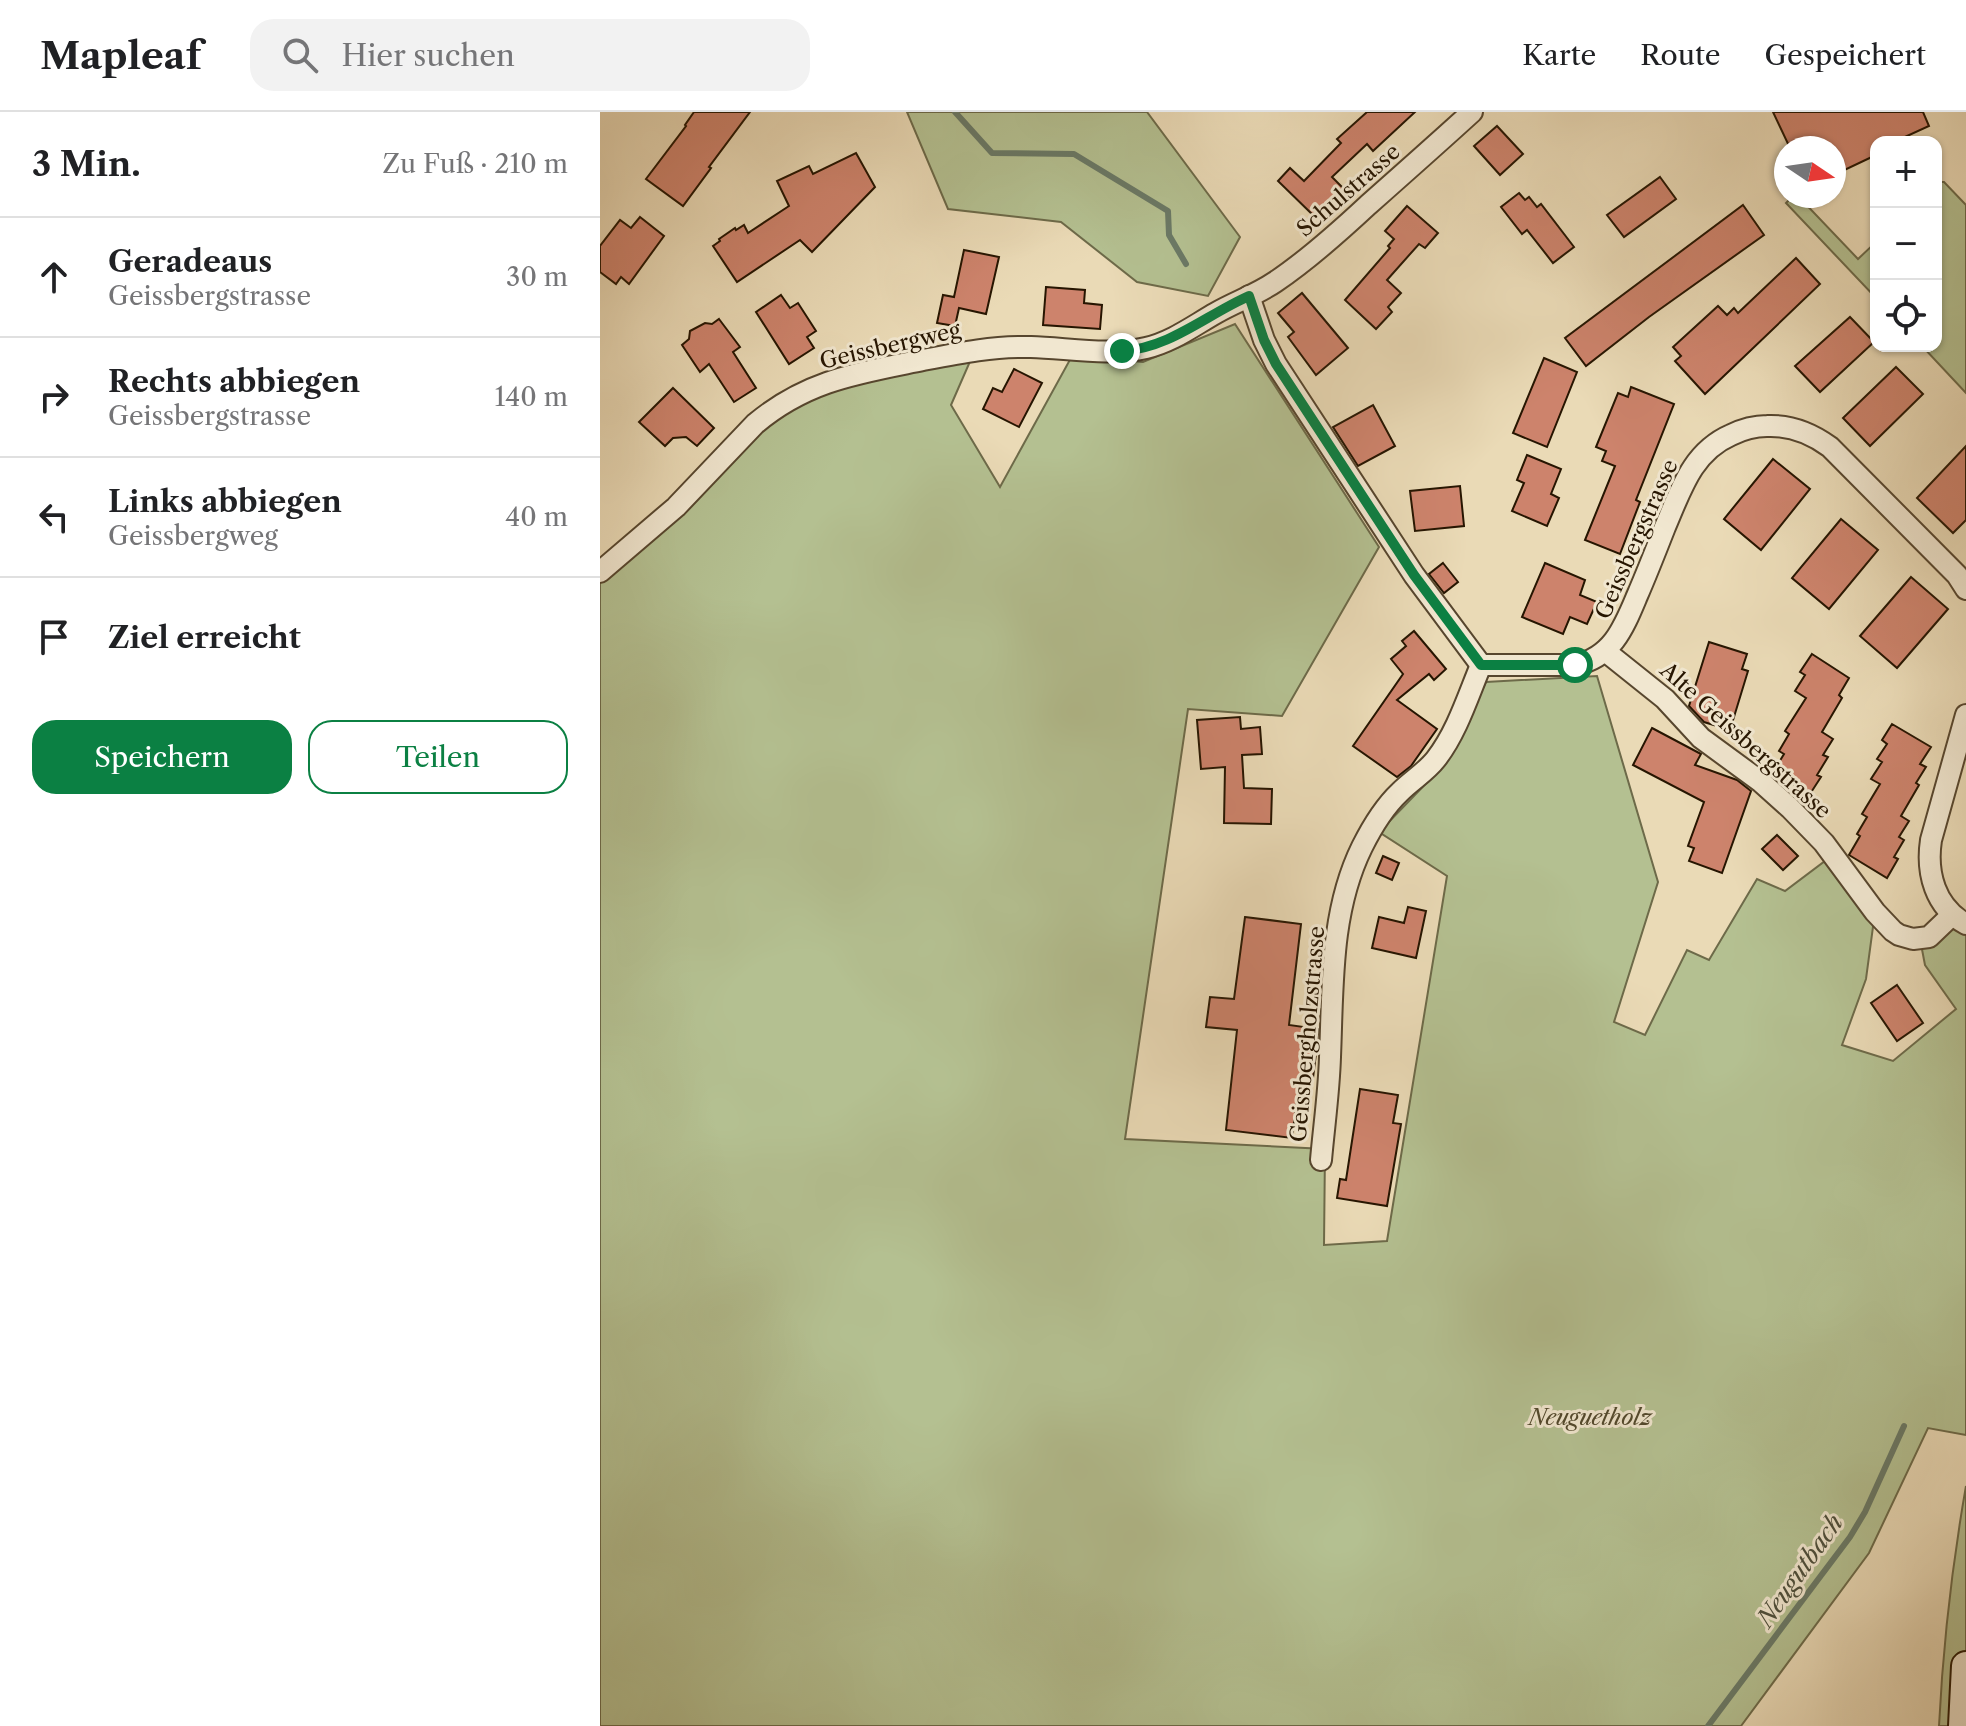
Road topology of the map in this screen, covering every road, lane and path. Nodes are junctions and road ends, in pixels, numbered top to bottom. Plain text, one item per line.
1 (1472, 112) edge
2 (1249, 296) junction
3 (600, 572) edge
4 (1963, 576) edge
5 (1605, 651) junction
6 (1481, 665) junction
7 (1966, 715) edge
8 (1959, 920) edge
9 (1321, 1160) dead end
10 (1966, 1666) edge
11 (1963, 1726) edge

1 - 2 street, Schulstrasse
2 - 3 street, Geissbergweg
2 - 6 street
4 - 5 street, Geissbergstrasse
5 - 6 street, Geissbergstrasse
5 - 8 street, Alte Geissbergstrasse
6 - 9 street, Geissbergholzstrasse
7 - 8 street
10 - 11 main road

